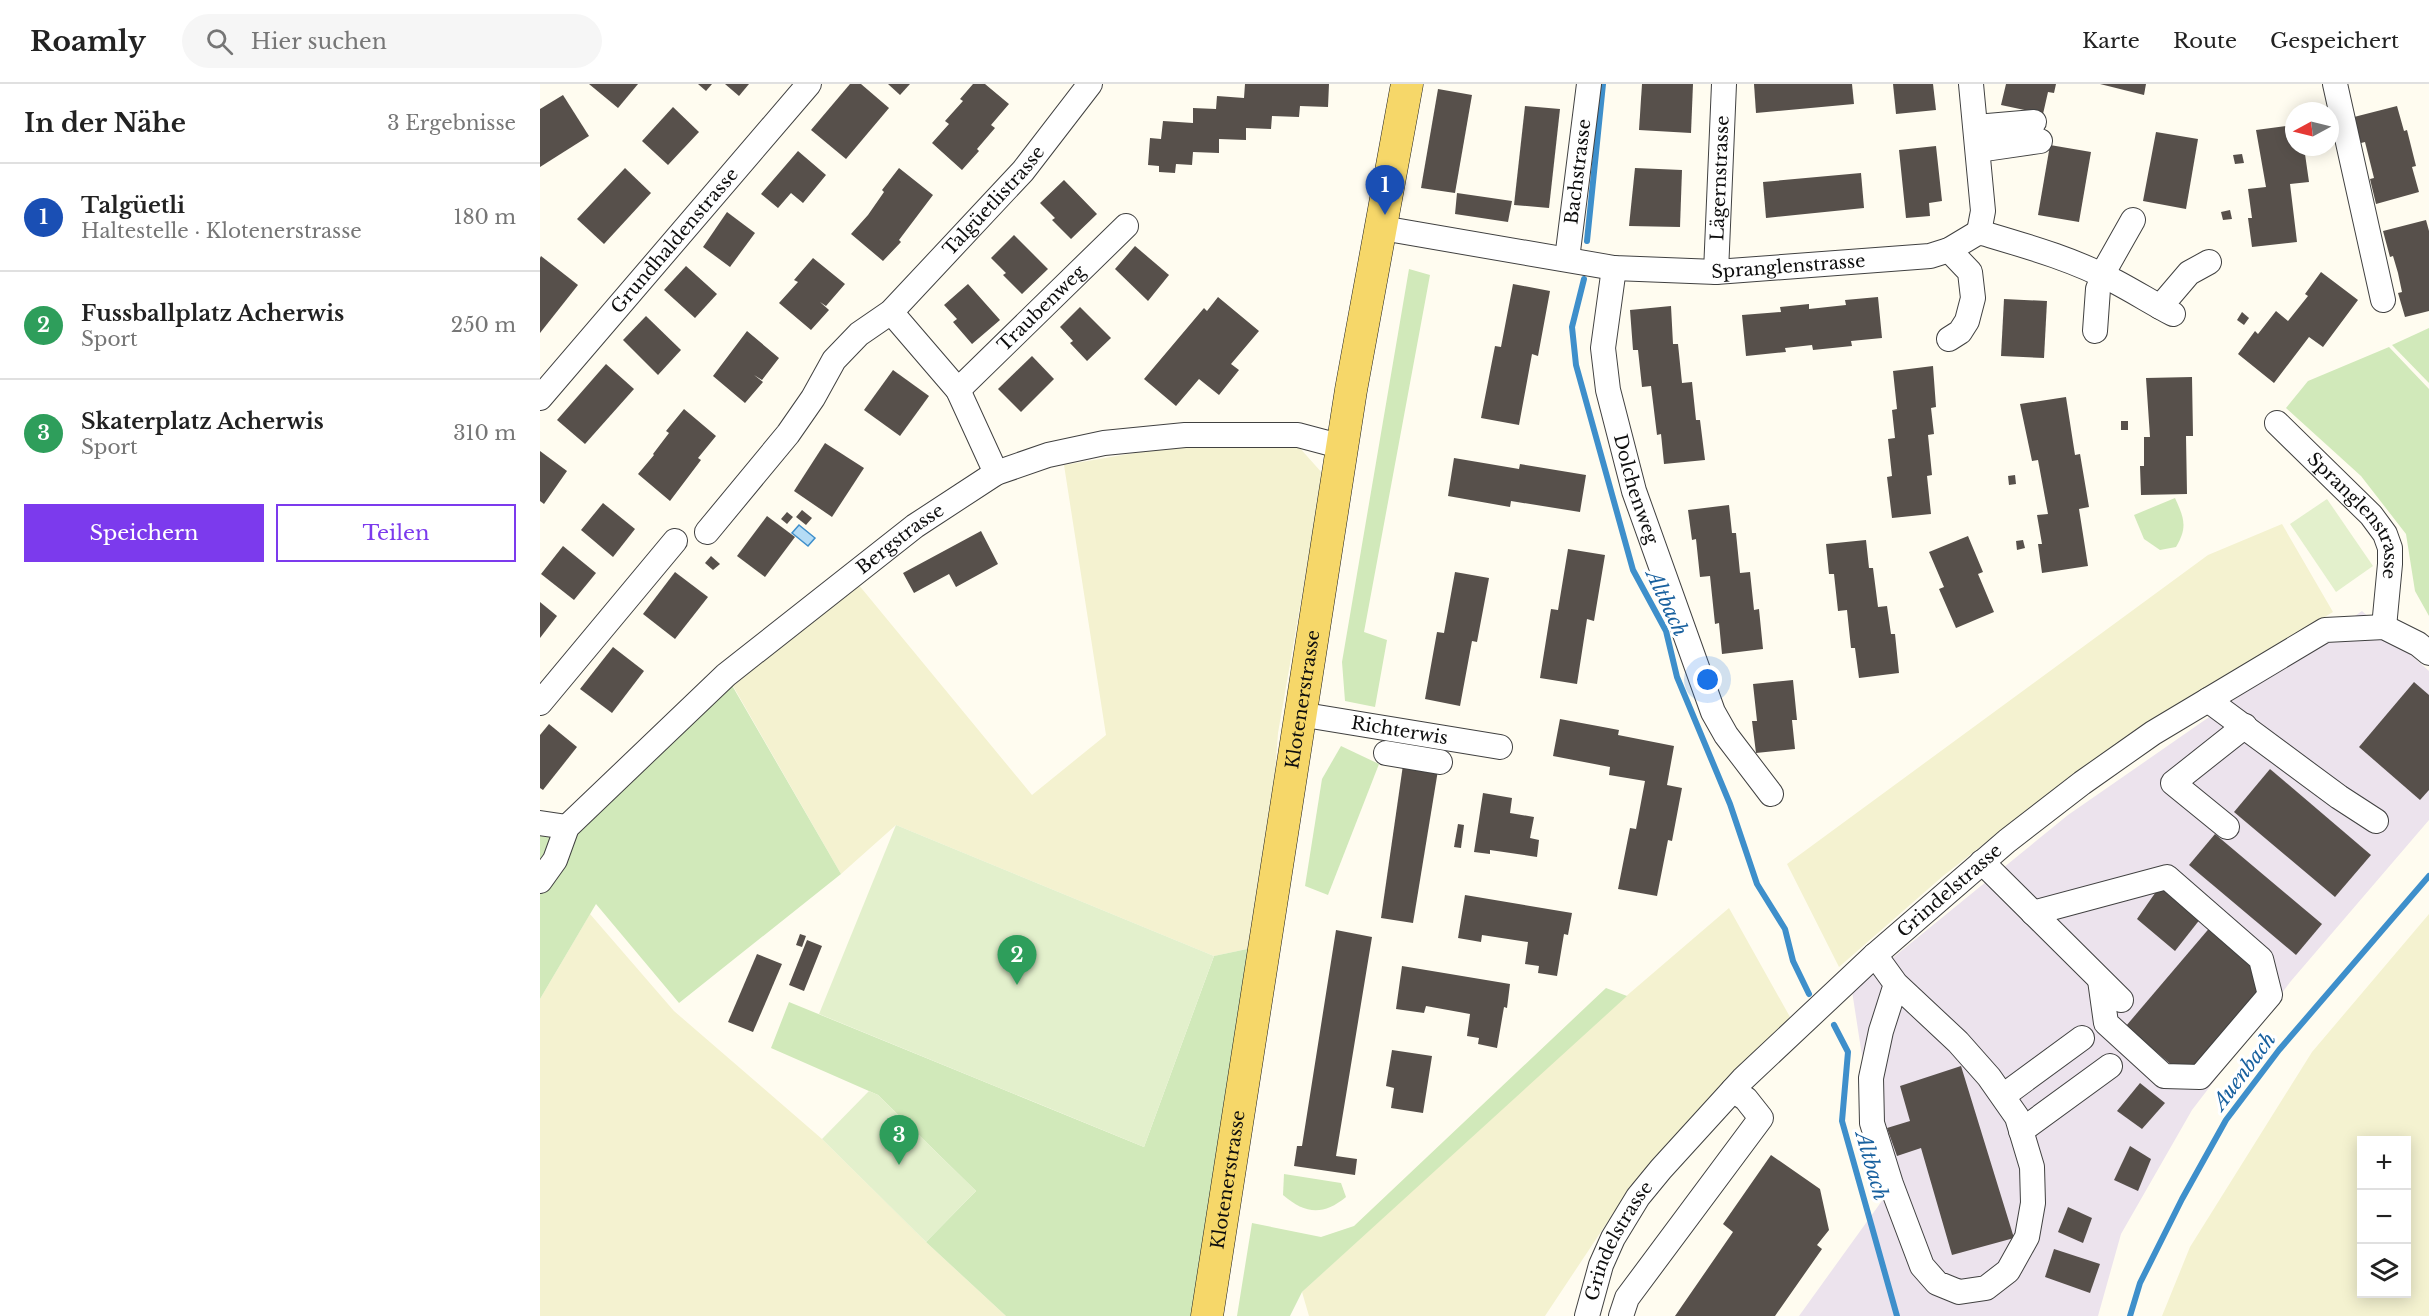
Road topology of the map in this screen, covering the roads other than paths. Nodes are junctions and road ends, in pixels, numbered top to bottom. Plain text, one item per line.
1 (809, 84) edge
2 (1090, 84) edge
3 (1407, 84) edge
4 (1589, 84) edge
5 (1724, 84) edge
6 (1971, 84) edge
7 (2335, 84) edge
8 (2037, 131) dead end
9 (1977, 138) junction
10 (2133, 220) dead end
11 (1126, 226) dead end
12 (1382, 228) junction
13 (1979, 232) junction
14 (1949, 250) junction
15 (1567, 259) junction
16 (2209, 262) dead end
17 (1614, 268) junction
18 (1716, 272) junction
19 (2102, 276) junction
20 (2383, 300) dead end
21 (891, 312) junction
22 (2095, 331) dead end
23 (1949, 339) dead end
24 (958, 390) junction
25 (540, 398) edge
26 (2277, 423) dead end
27 (1343, 447) junction
28 (996, 473) junction
29 (707, 532) dead end
30 (675, 541) dead end
31 (2385, 627) junction
32 (2429, 653) edge
33 (2208, 700) junction
34 (540, 703) edge
35 (1299, 714) junction
36 (2245, 726) junction
37 (1500, 747) dead end
38 (1386, 753) dead end
39 (1440, 762) dead end
40 (1771, 794) dead end
41 (2376, 821) dead end
42 (540, 823) edge
43 (2227, 826) dead end
44 (567, 827) junction
45 (1982, 862) junction
46 (540, 881) edge
47 (2032, 914) junction
48 (1875, 955) junction
49 (2100, 980) junction
50 (1896, 984) junction
51 (2121, 1000) dead end
52 (2082, 1038) dead end
53 (2110, 1066) dead end
54 (1733, 1090) junction
55 (2003, 1096) junction
56 (2021, 1131) junction
57 (1207, 1316) edge
58 (1587, 1316) edge
59 (1621, 1316) edge

1 - 25 street, Grundhaldenstrasse
2 - 21 street, Talgüetlistrasse
3 - 12 main road, Klotenerstrasse
4 - 15 street, Bachstrasse
5 - 18 street, Lägernstrasse
6 - 9 street
7 - 20 street
8 - 9 street
9 - 13 street
10 - 19 street
11 - 24 street, Traubenweg
12 - 15 street, Spranglenstrasse
12 - 27 main road, Klotenerstrasse
13 - 14 street, Spranglenstrasse
13 - 19 street
14 - 18 street, Spranglenstrasse
14 - 23 street
15 - 17 street, Spranglenstrasse
16 - 19 street
17 - 18 street, Spranglenstrasse
17 - 40 street, Dolchenweg
19 - 22 street
21 - 24 street
21 - 29 street, Talgüetlistrasse
24 - 28 street
26 - 31 street, Spranglenstrasse
27 - 28 street, Bergstrasse
27 - 35 main road, Klotenerstrasse
28 - 44 street, Bergstrasse
30 - 34 street
31 - 32 street
31 - 33 street, Grindelstrasse
33 - 36 street
33 - 45 street, Grindelstrasse
35 - 37 street, Richterwis
35 - 57 main road, Klotenerstrasse
36 - 41 street
36 - 43 street
38 - 39 street
42 - 44 street
44 - 46 street
45 - 47 street
45 - 48 street, Grindelstrasse
47 - 49 street
47 - 49 street
48 - 50 street
48 - 54 street, Grindelstrasse
49 - 51 street
50 - 55 street
50 - 56 street
52 - 55 street
53 - 56 street
54 - 58 street, Grindelstrasse
54 - 59 street
55 - 56 street

